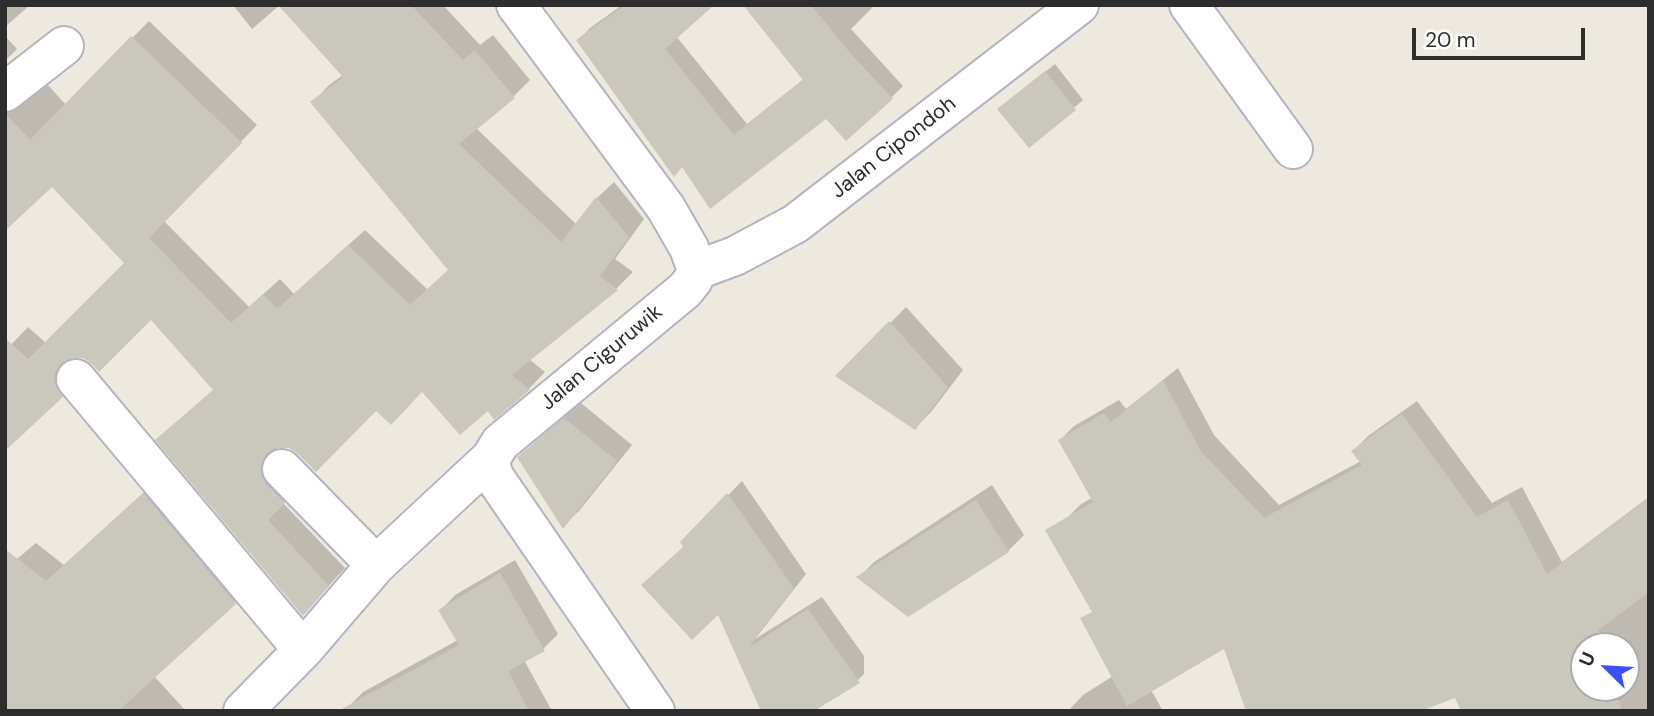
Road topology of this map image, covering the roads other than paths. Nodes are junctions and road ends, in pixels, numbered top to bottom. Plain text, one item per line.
1 (516, 5) edge
2 (1079, 5) edge
3 (1189, 5) edge
4 (64, 46) dead end
5 (5, 92) edge
6 (1293, 149) dead end
7 (697, 270) junction
8 (76, 379) dead end
9 (491, 458) junction
10 (282, 469) dead end
11 (376, 565) junction
12 (303, 650) junction
13 (243, 711) edge
14 (655, 711) edge

1 - 7 street
2 - 7 street, Jalan Cipondoh
3 - 6 street
4 - 5 street
7 - 9 street, Jalan Ciguruwik
8 - 12 street
9 - 11 street, Jalan Ciguruwik
9 - 14 street
10 - 11 street
11 - 12 street, Jalan Ciguruwik
12 - 13 street, Jalan Ciguruwik

